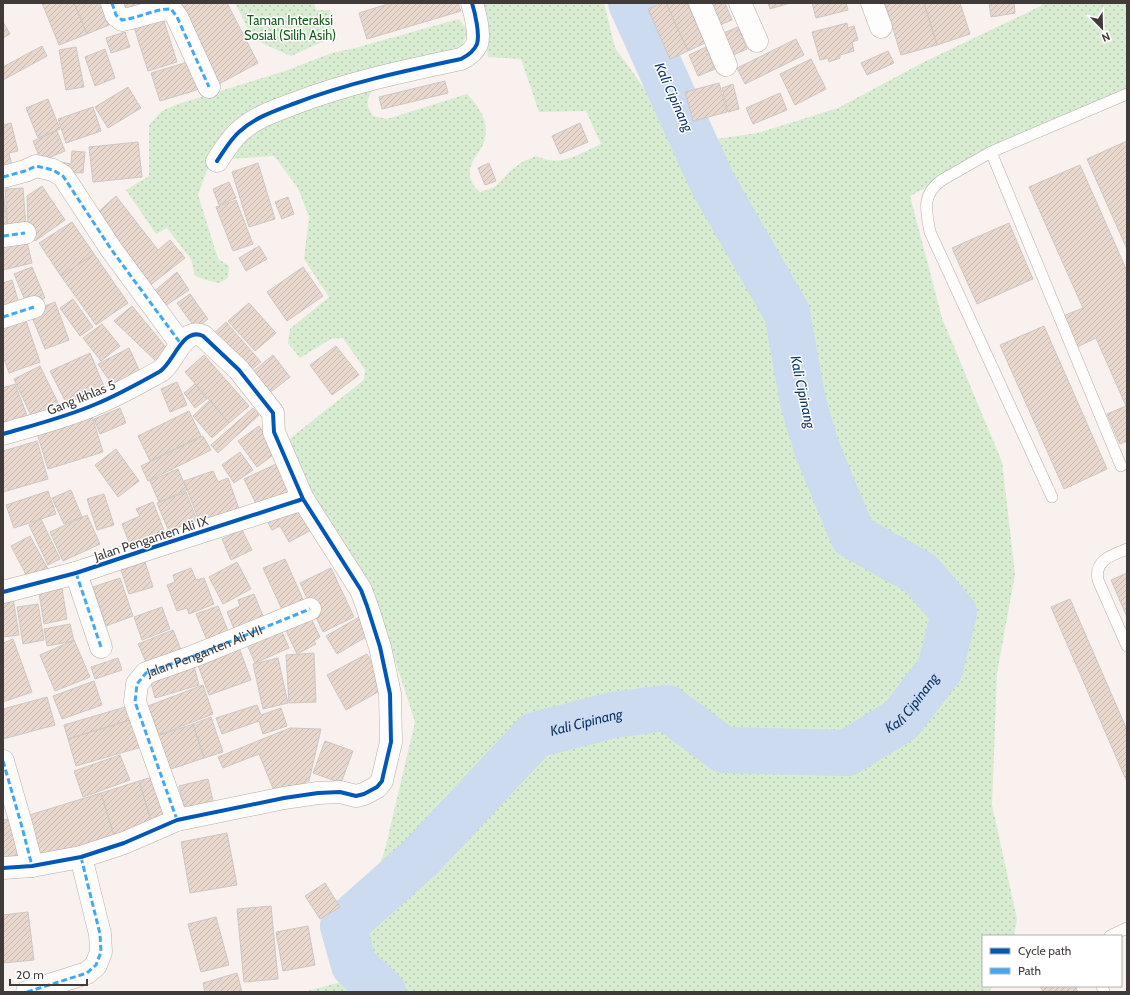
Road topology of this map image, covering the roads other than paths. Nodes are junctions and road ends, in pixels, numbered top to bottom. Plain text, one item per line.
1 (112, 3) edge
2 (472, 3) edge
3 (700, 3) edge
4 (740, 3) edge
5 (872, 3) edge
6 (881, 27) dead end
7 (757, 41) dead end
8 (726, 65) dead end
9 (209, 87) dead end
10 (1127, 94) edge
11 (991, 152) junction
12 (217, 161) dead end
13 (4, 177) edge
14 (25, 233) dead end
15 (3, 236) edge
16 (34, 307) dead end
17 (3, 317) edge
18 (182, 344) junction
19 (3, 434) edge
20 (1122, 466) dead end
21 (1052, 497) dead end
22 (303, 499) junction
23 (1127, 549) edge
24 (76, 574) junction
25 (3, 592) edge
26 (310, 609) dead end
27 (1127, 646) edge
28 (101, 647) dead end
29 (3, 761) edge
30 (177, 820) junction
31 (81, 857) junction
32 (32, 866) junction
33 (3, 868) edge
34 (1127, 928) edge
35 (1112, 935) edge
36 (27, 992) edge

1 - 9 street
2 - 12 street
3 - 8 street
4 - 7 street
5 - 6 street
10 - 11 lane
11 - 20 lane
11 - 21 lane
13 - 18 street
14 - 15 street
16 - 17 street
18 - 19 street, Gang Ikhlas 5
18 - 22 street
22 - 24 street, Jalan Penganten Ali IX
22 - 30 street
23 - 27 lane
24 - 25 street, Jalan Penganten Ali IX
24 - 28 street
26 - 30 street, Jalan Penganten Ali VII
29 - 32 street
30 - 31 street
31 - 32 street
31 - 36 street
32 - 33 street
34 - 35 lane

